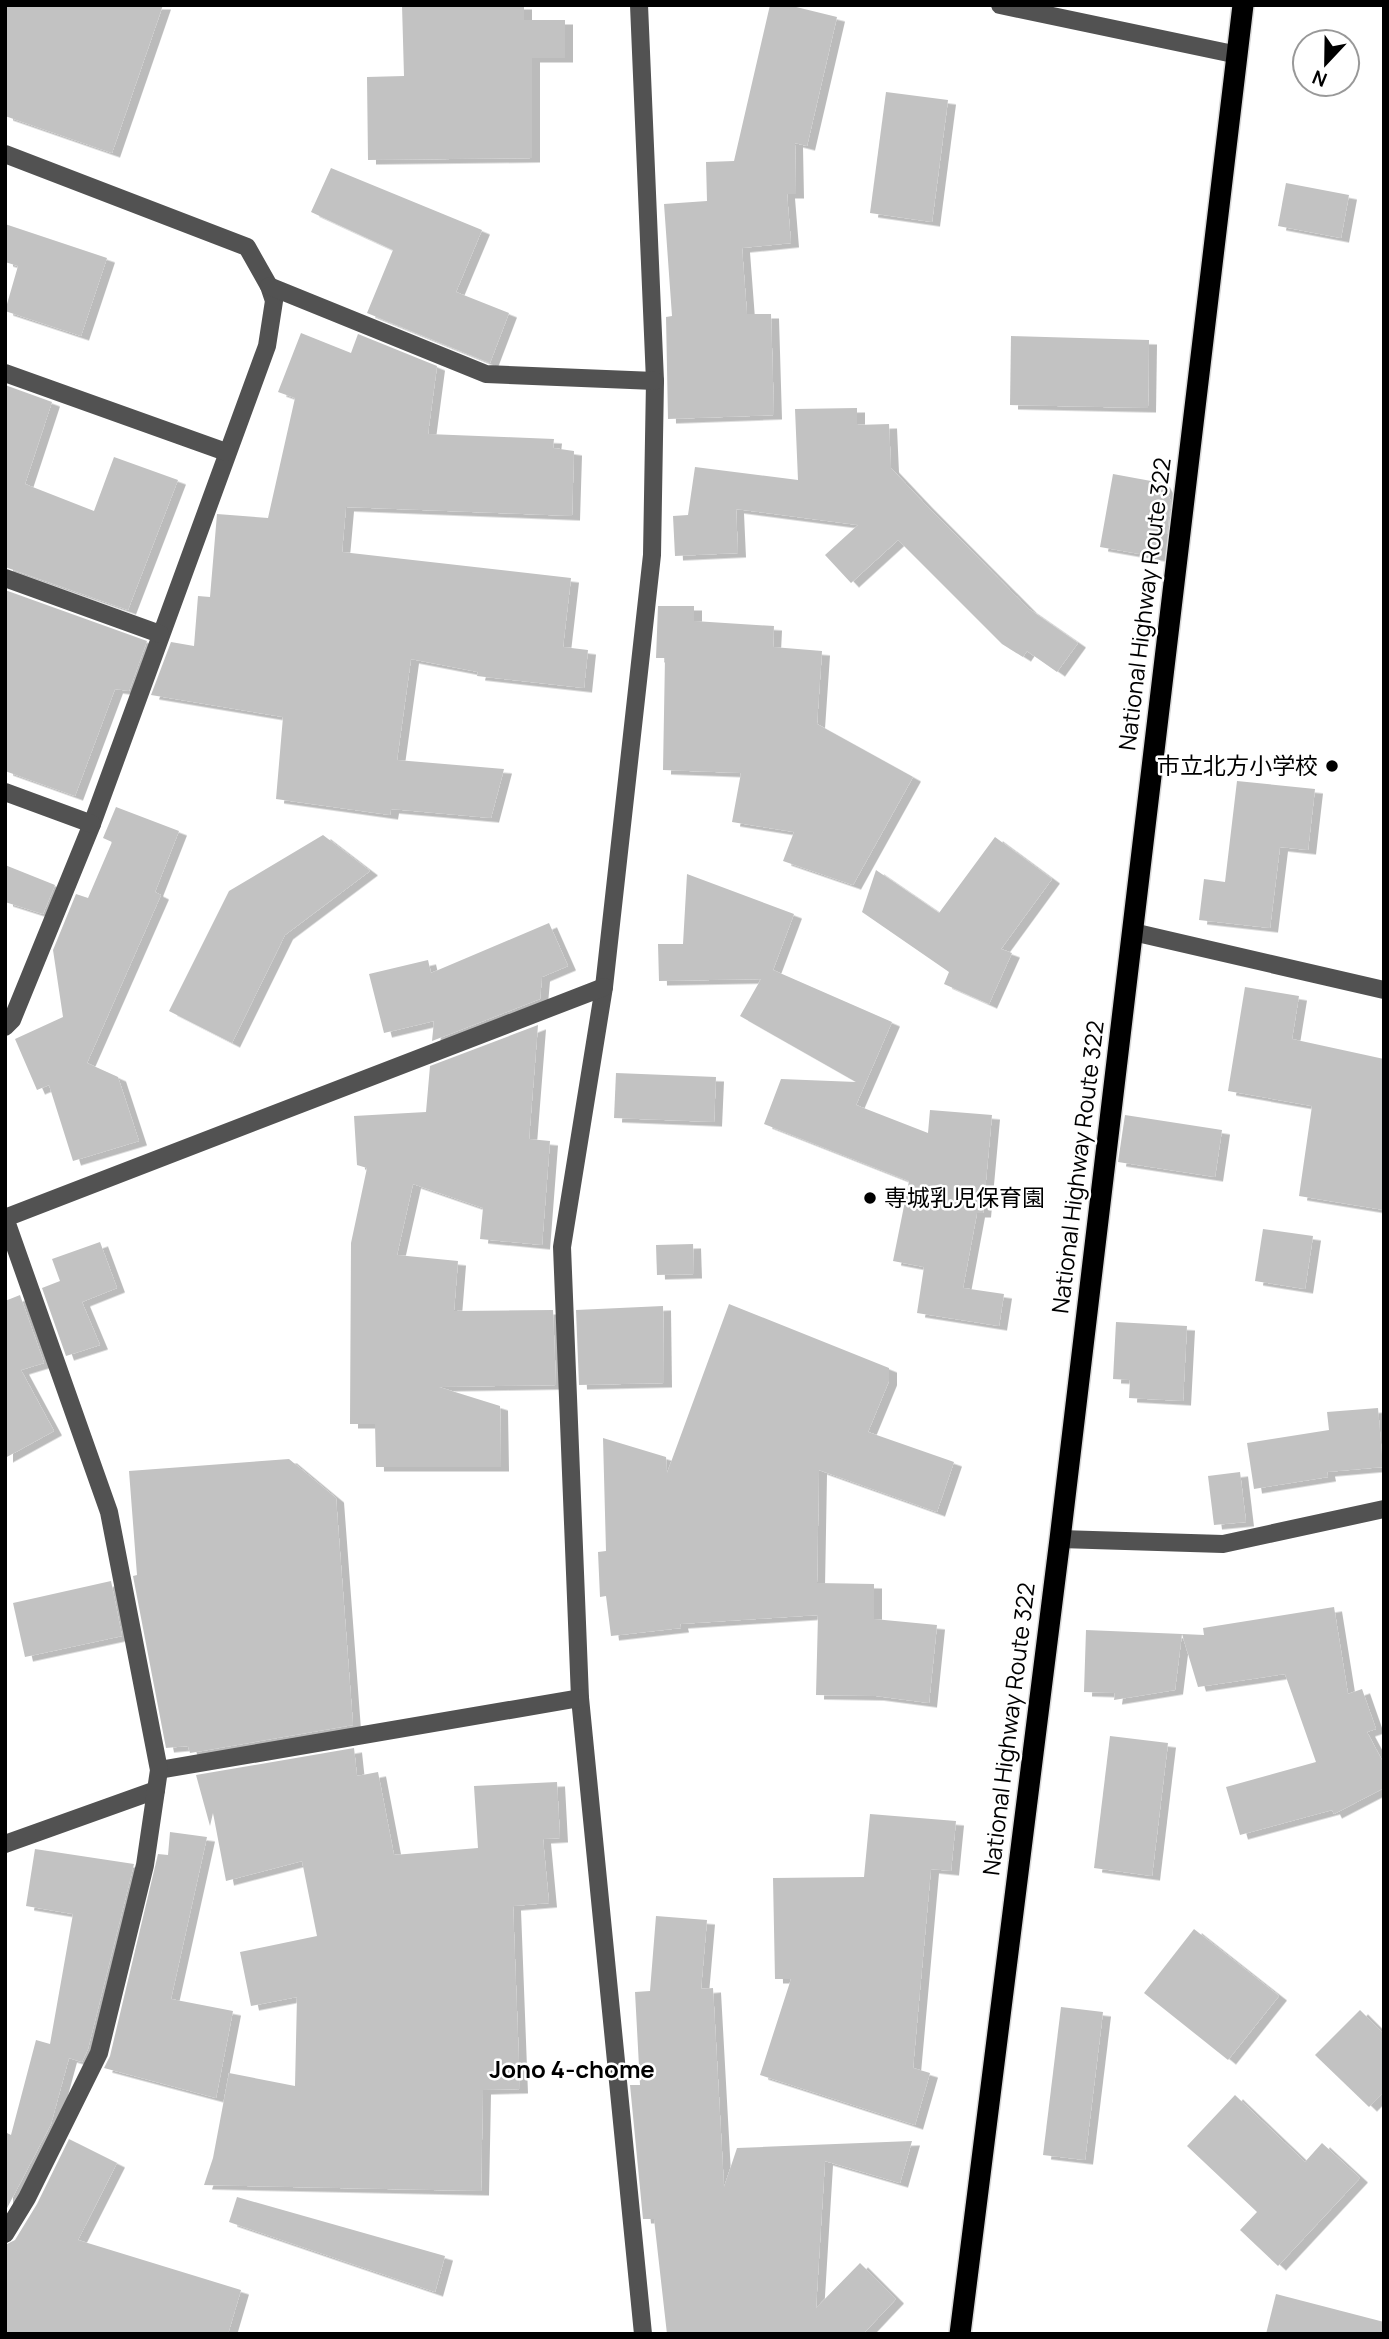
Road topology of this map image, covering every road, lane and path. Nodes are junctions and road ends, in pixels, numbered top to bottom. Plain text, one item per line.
1 (639, 5) edge
2 (1000, 5) edge
3 (1243, 5) edge
4 (1238, 54) junction
5 (5, 154) edge
6 (269, 286) junction
7 (5, 373) edge
8 (655, 381) junction
9 (226, 452) junction
10 (5, 578) edge
11 (160, 634) junction
12 (5, 792) edge
13 (92, 824) junction
14 (1133, 932) junction
15 (604, 987) junction
16 (1384, 990) edge
17 (5, 1027) edge
18 (1384, 1508) edge
19 (1060, 1539) junction
20 (580, 1699) junction
21 (159, 1770) junction
22 (156, 1790) junction
23 (5, 1844) edge
24 (5, 2234) edge
25 (643, 2334) edge
26 (960, 2334) edge

1 - 8 street
2 - 4 street
3 - 4 highway, National Highway Route 322
4 - 14 highway, National Highway Route 322
5 - 6 street
6 - 8 street
6 - 9 street
7 - 9 street
8 - 15 street
9 - 11 street
10 - 11 street
11 - 13 street
12 - 13 street
13 - 17 street
14 - 16 street
14 - 19 highway, National Highway Route 322
15 - 20 street
15 - 21 street
18 - 19 street
19 - 26 highway, National Highway Route 322
20 - 21 street
20 - 25 street
21 - 22 street
22 - 23 street
22 - 24 street

